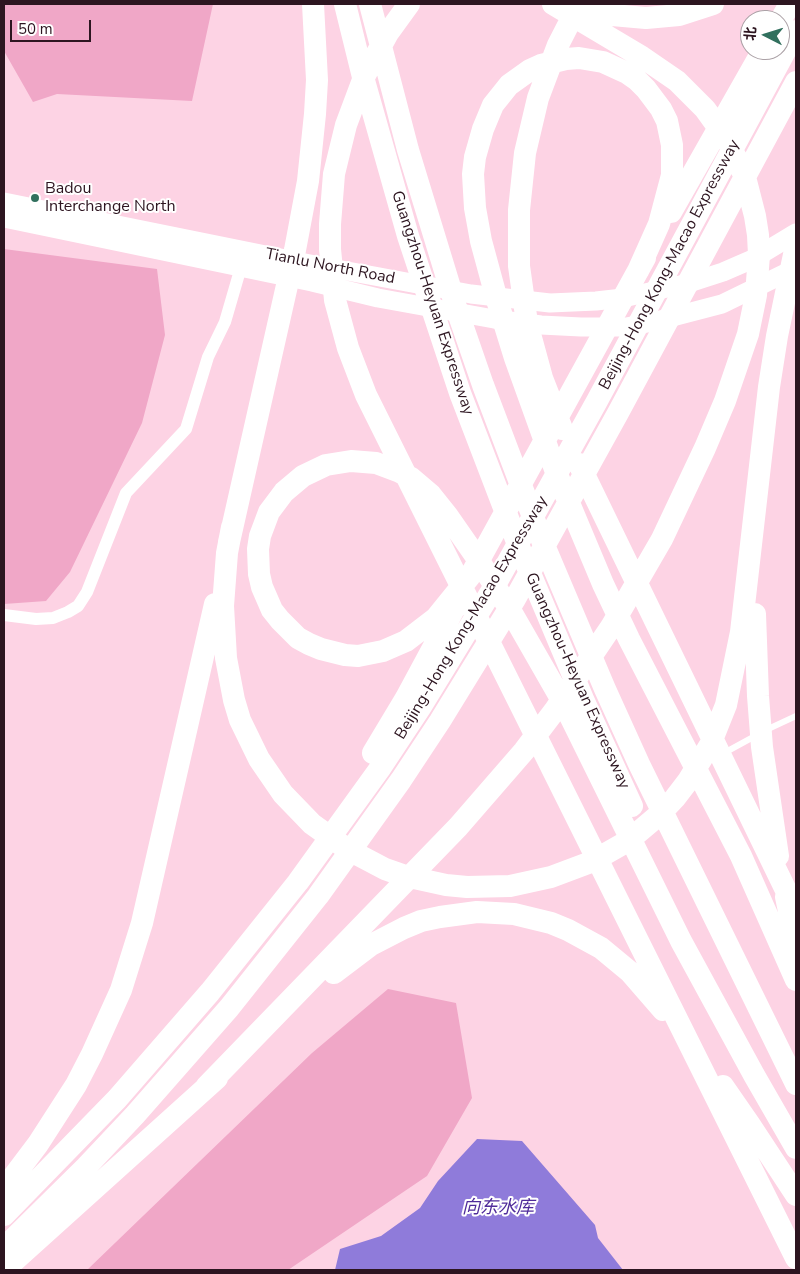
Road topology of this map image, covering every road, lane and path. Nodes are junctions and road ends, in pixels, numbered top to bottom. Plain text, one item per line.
1 (314, 4) edge
2 (345, 4) edge
3 (370, 4) edge
4 (409, 4) edge
5 (554, 4) edge
6 (578, 4) edge
7 (713, 4) edge
8 (796, 31) edge
9 (757, 60) edge
10 (796, 82) edge
11 (4, 202) edge
12 (4, 218) edge
13 (796, 233) edge
14 (796, 246) edge
15 (650, 247) junction
16 (241, 267) junction
17 (796, 268) edge
18 (313, 273) junction
19 (381, 277) junction
20 (378, 298) junction
21 (762, 438) junction
22 (232, 527) junction
23 (472, 574) junction
24 (4, 616) edge
25 (796, 716) edge
26 (724, 753) dead end
27 (796, 911) edge
28 (796, 944) edge
29 (796, 980) edge
30 (210, 992) junction
31 (796, 1084) edge
32 (206, 1087) junction
33 (796, 1138) edge
34 (796, 1148) edge
35 (4, 1189) edge
36 (796, 1195) edge
37 (4, 1214) edge
38 (4, 1248) edge
39 (796, 1258) edge
40 (4, 1270) edge

1 - 22 highway
2 - 33 highway, Guangzhou-Heyuan Expressway
3 - 31 highway, Guangzhou-Heyuan Expressway
4 - 39 highway
5 - 32 highway
6 - 7 highway
6 - 27 highway
8 - 30 highway, Beijing-Hong Kong-Macao Expressway
9 - 15 highway
10 - 38 highway, Beijing-Hong Kong-Macao Expressway
11 - 18 main road, Tianlu North Road
12 - 16 main road, Tianlu North Road
13 - 19 main road, Tianlu North Road
14 - 21 highway
15 - 23 highway
15 - 29 highway
16 - 18 main road, Tianlu North Road
16 - 24 street
17 - 20 main road, Tianlu North Road
18 - 19 main road, Tianlu North Road
18 - 20 main road, Tianlu North Road
19 - 20 main road
21 - 22 highway
21 - 28 highway
22 - 35 highway
23 - 30 highway
23 - 34 highway
25 - 26 lane
30 - 37 highway, Beijing-Hong Kong-Macao Expressway
32 - 36 highway
32 - 40 highway

